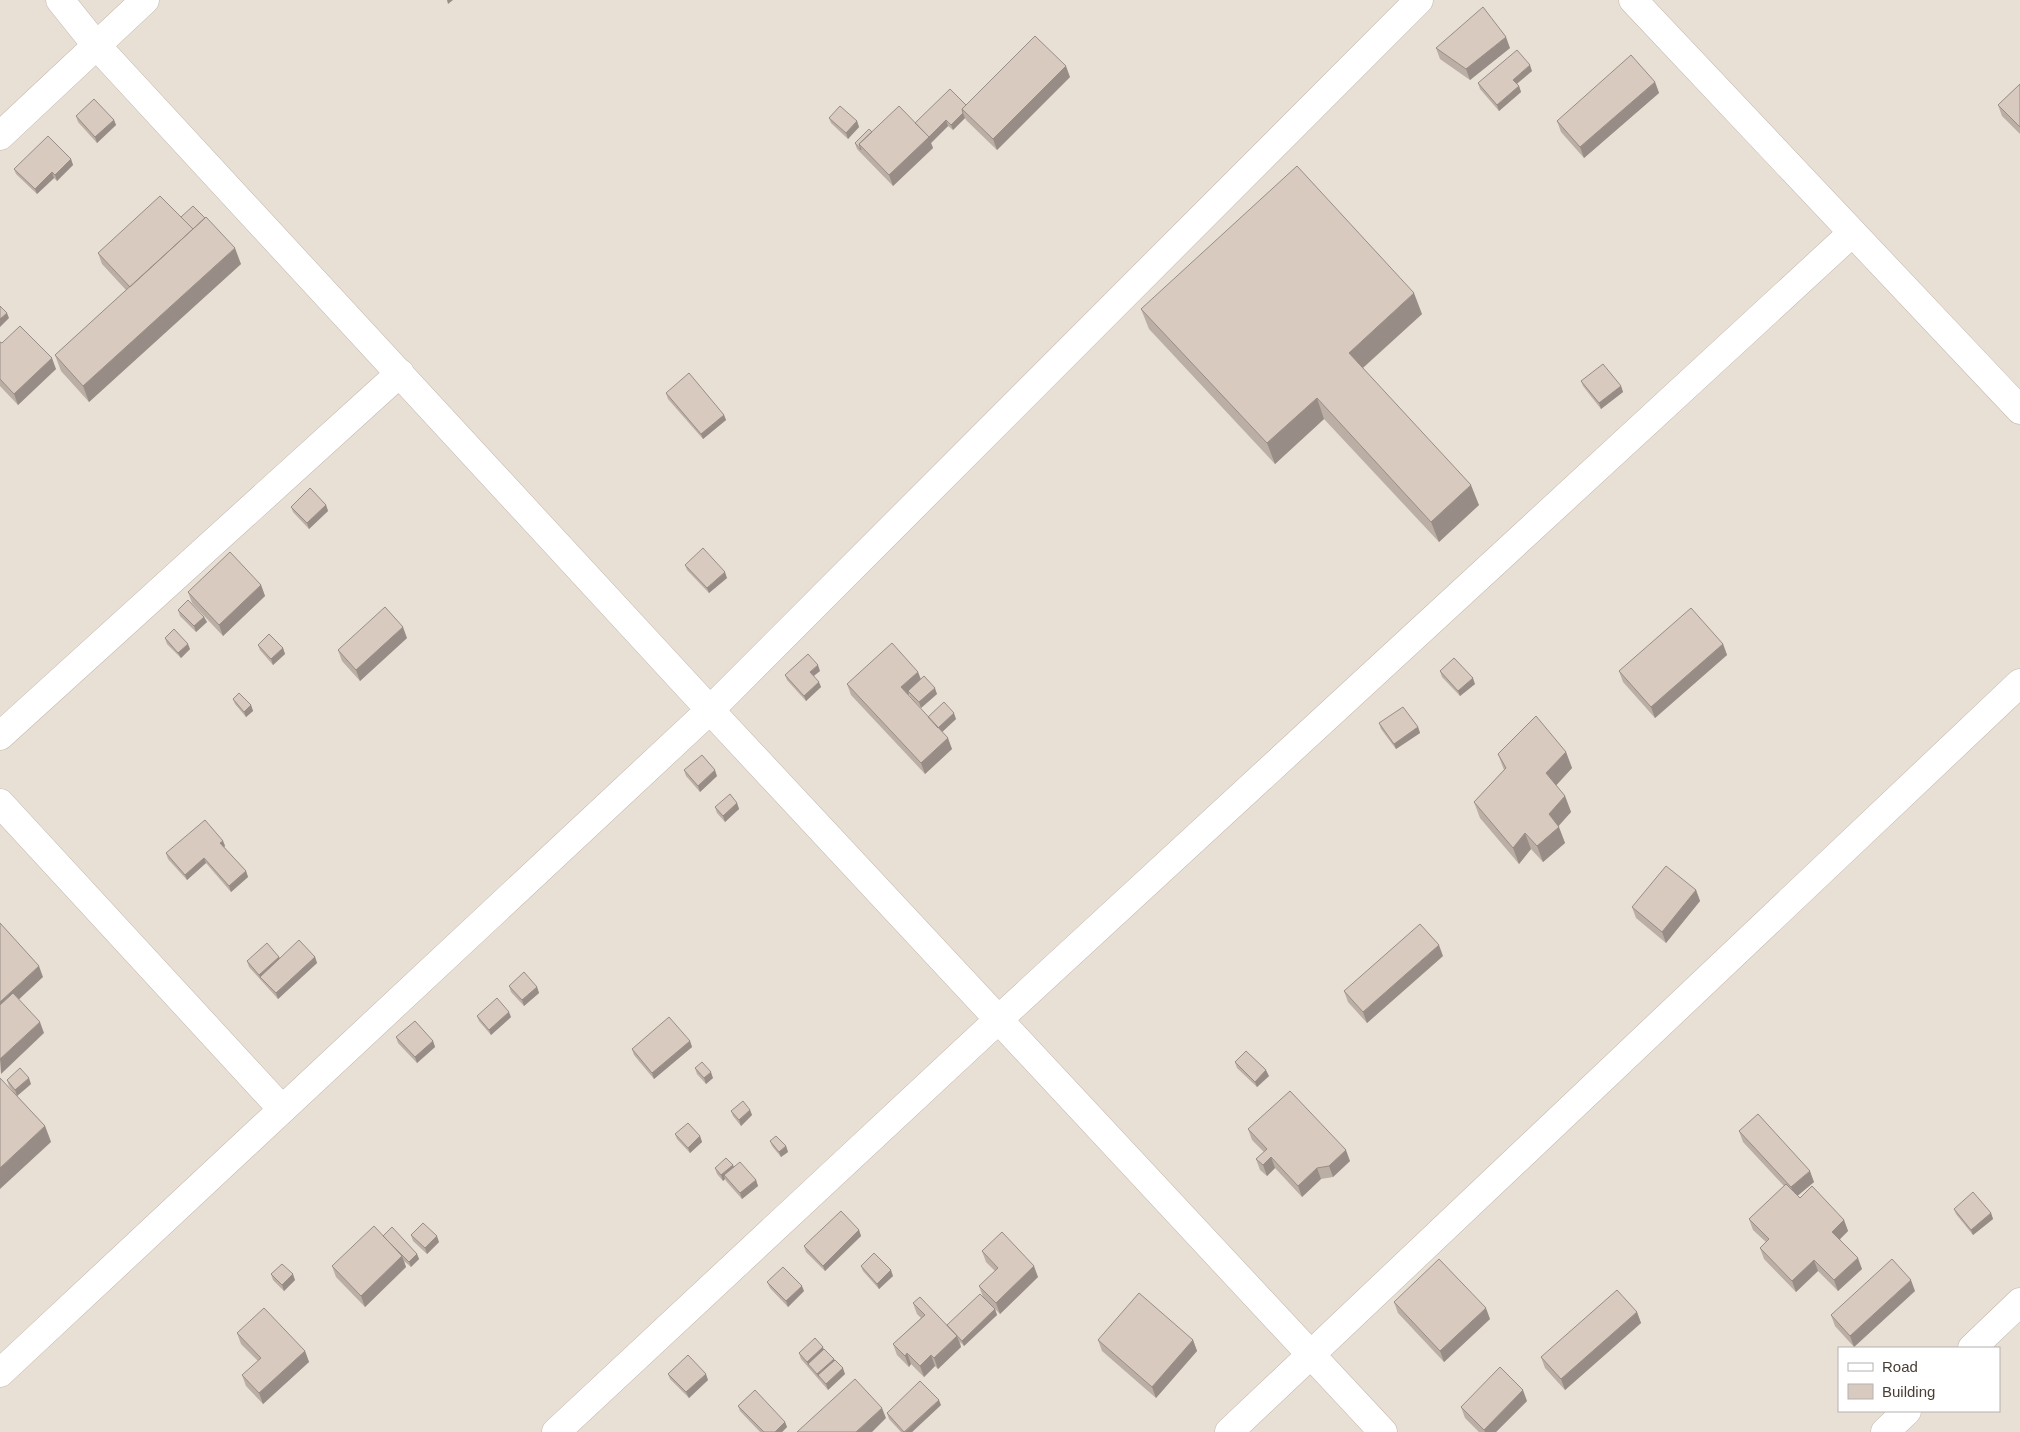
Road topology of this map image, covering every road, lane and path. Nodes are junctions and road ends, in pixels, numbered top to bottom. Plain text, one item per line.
1 (60, 0) edge
2 (144, 0) edge
3 (1420, 0) edge
4 (1633, 0) edge
5 (96, 45) junction
6 (0, 136) edge
7 (1852, 233) junction
8 (400, 373) junction
9 (2020, 410) edge
10 (2020, 683) edge
11 (710, 710) junction
12 (0, 736) edge
13 (0, 803) edge
14 (998, 1020) junction
15 (282, 1108) junction
16 (2020, 1302) edge
17 (1973, 1347) edge
18 (1312, 1355) junction
19 (0, 1373) edge
20 (1906, 1412) edge
21 (556, 1432) edge
22 (1229, 1432) edge
23 (1383, 1432) edge
24 (1885, 1432) edge

1 - 5 street
2 - 5 street
3 - 11 street
4 - 7 street
5 - 6 street
5 - 8 street
7 - 9 street
7 - 14 street
8 - 11 street
8 - 12 street
10 - 18 street
11 - 14 street
11 - 15 street
13 - 15 street
14 - 18 street
14 - 21 street
15 - 19 street
16 - 17 street
18 - 22 street
18 - 23 street
20 - 24 street

